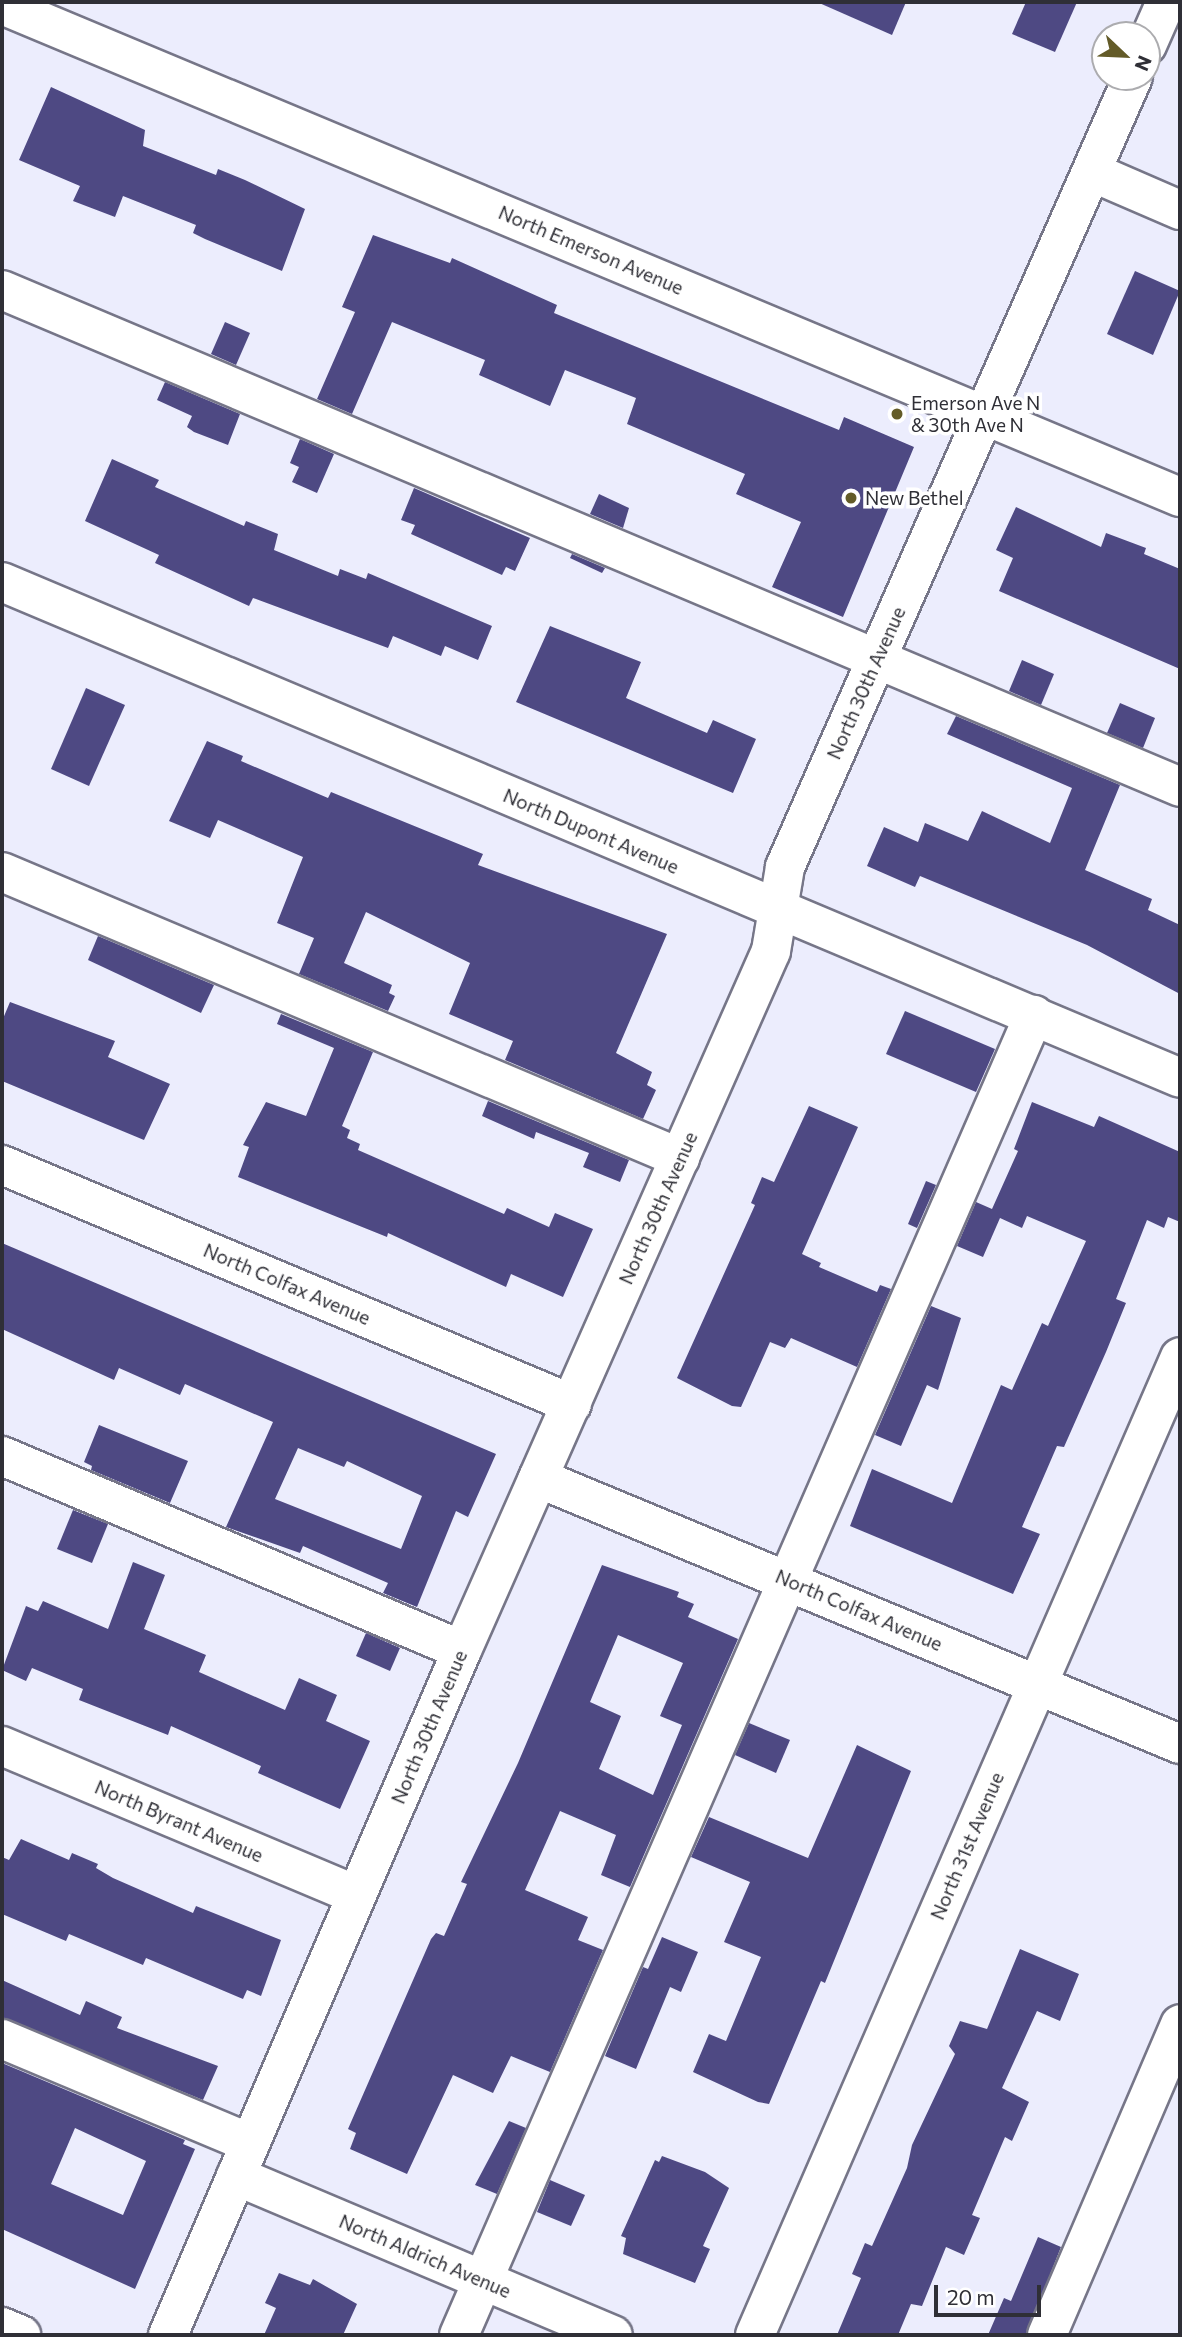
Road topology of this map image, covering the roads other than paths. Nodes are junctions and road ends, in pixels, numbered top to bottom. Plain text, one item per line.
1 (1166, 2) edge
2 (5, 8) edge
3 (1158, 21) edge
4 (1127, 91) edge
5 (1092, 172) junction
6 (1180, 209) edge
7 (2, 289) edge
8 (985, 416) junction
9 (1180, 497) edge
10 (2, 582) edge
11 (876, 657) junction
12 (1180, 787) edge
13 (2, 872) edge
14 (778, 910) junction
15 (1034, 1015) junction
16 (1180, 1078) edge
17 (680, 1158) junction
18 (2, 1165) edge
19 (1180, 1357) edge
20 (572, 1404) junction
21 (2, 1456) edge
22 (538, 1478) junction
23 (786, 1579) junction
24 (462, 1650) junction
25 (1038, 1684) junction
26 (1180, 1744) edge
27 (2, 1746) edge
28 (356, 1895) junction
29 (1180, 2024) edge
30 (2, 2039) edge
31 (243, 2159) junction
32 (482, 2281) junction
33 (2, 2327) edge
34 (21, 2335) edge
35 (168, 2335) edge
36 (459, 2335) edge
37 (613, 2335) edge
38 (755, 2335) edge
39 (1047, 2335) edge

1 - 3 street
2 - 8 street, North Emerson Avenue
4 - 5 street, North 30th Avenue
5 - 6 street
5 - 8 street, North 30th Avenue
7 - 11 street
8 - 9 street, North Emerson Avenue
8 - 11 street, North 30th Avenue
10 - 14 street, North Dupont Avenue
11 - 12 street
11 - 14 street, North 30th Avenue
13 - 17 street
14 - 15 street, North Dupont Avenue
14 - 17 street, North 30th Avenue
15 - 16 street, North Dupont Avenue
15 - 23 street
17 - 20 street, North 30th Avenue
18 - 20 street, North Colfax Avenue
19 - 25 street, North 31st Avenue
20 - 22 street, North 30th Avenue
21 - 24 street
22 - 23 street, North Colfax Avenue
22 - 24 street, North 30th Avenue
23 - 25 street, North Colfax Avenue
23 - 32 street
24 - 28 street, North 30th Avenue
25 - 26 street, North Colfax Avenue
25 - 38 street, North 31st Avenue
27 - 28 street, North Byrant Avenue
28 - 31 street, North 30th Avenue
29 - 39 street
30 - 31 street, North Aldrich Avenue
31 - 32 street, North Aldrich Avenue
31 - 35 street, North 30th Avenue
32 - 36 street
32 - 37 street, North Aldrich Avenue
33 - 34 street

